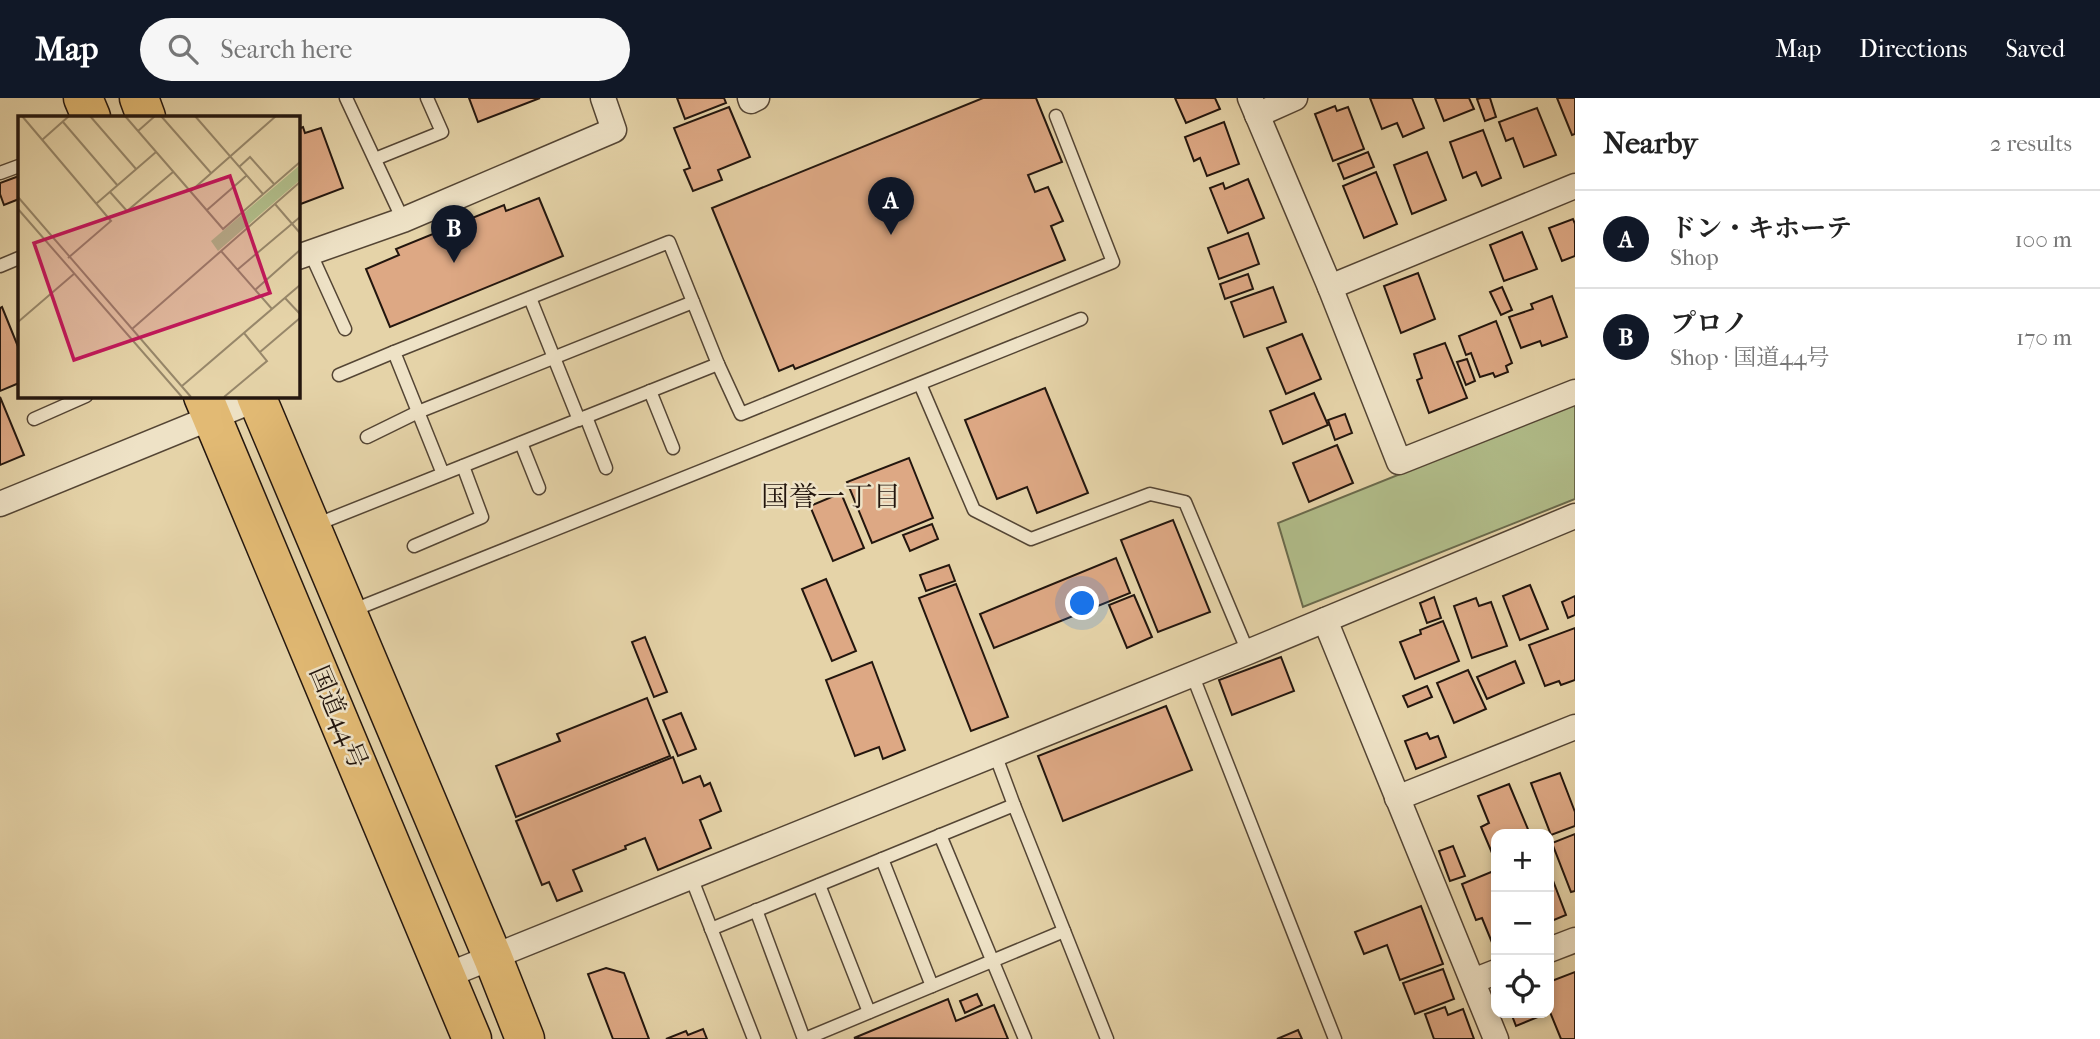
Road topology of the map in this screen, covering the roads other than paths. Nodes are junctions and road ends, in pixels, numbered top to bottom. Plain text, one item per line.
1 (83, 98) edge
2 (139, 98) edge
3 (346, 98) edge
4 (427, 98) edge
5 (603, 98) edge
6 (750, 98) edge
7 (757, 98) edge
8 (1295, 98) edge
9 (1253, 106) edge
10 (91, 116) edge
11 (146, 116) edge
12 (1056, 116) dead end
13 (375, 159) junction
14 (18, 166) edge
15 (1, 172) edge
16 (1575, 186) edge
17 (403, 220) junction
18 (304, 254) edge
19 (1330, 287) junction
20 (530, 298) junction
21 (693, 302) junction
22 (1081, 319) dead end
23 (345, 329) dead end
24 (394, 352) junction
25 (554, 358) junction
26 (718, 364) junction
27 (340, 374) dead end
28 (920, 384) junction
29 (650, 391) junction
30 (1575, 392) edge
31 (84, 397) edge
32 (257, 397) edge
33 (208, 407) edge
34 (418, 412) junction
35 (583, 418) junction
36 (34, 419) dead end
37 (367, 438) dead end
38 (521, 443) junction
39 (673, 448) dead end
40 (463, 466) junction
41 (606, 468) dead end
42 (443, 474) junction
43 (539, 488) dead end
44 (0, 503) edge
45 (1575, 516) edge
46 (312, 526) junction
47 (414, 546) dead end
48 (348, 613) junction
49 (1325, 620) junction
50 (1248, 652) junction
51 (1192, 674) junction
52 (1575, 727) edge
53 (995, 754) junction
54 (1397, 797) junction
55 (1014, 805) junction
56 (940, 835) junction
57 (882, 859) junction
58 (691, 877) junction
59 (818, 885) junction
60 (756, 911) junction
61 (711, 929) junction
62 (1064, 931) junction
63 (1575, 940) edge
64 (1554, 948) edge
65 (493, 958) junction
66 (993, 960) junction
67 (1491, 974) edge
68 (447, 975) junction
69 (1473, 981) junction
70 (932, 986) junction
71 (869, 1012) junction
72 (472, 1039) edge
73 (525, 1039) edge
74 (754, 1039) edge
75 (805, 1039) edge
76 (1025, 1039) edge
77 (1107, 1039) edge
78 (1335, 1039) edge
79 (1496, 1039) edge

1 - 10 highway
2 - 11 highway
3 - 13 lane
4 - 13 lane
5 - 17 street
6 - 7 street
8 - 9 street
9 - 19 street
12 - 26 lane
13 - 17 lane
14 - 15 lane
16 - 19 street
17 - 18 street
18 - 23 lane
19 - 30 street
20 - 21 lane
20 - 24 lane
20 - 25 lane
21 - 25 lane
21 - 26 lane
22 - 28 lane
24 - 27 lane
24 - 34 lane
25 - 34 lane
25 - 35 lane
26 - 29 lane
28 - 48 lane
28 - 50 lane
29 - 35 lane
29 - 39 lane
31 - 36 lane
32 - 33 street
32 - 46 highway, 国道44号
33 - 44 street
33 - 68 highway, 国道44号
34 - 37 lane
34 - 42 lane
35 - 38 lane
35 - 41 lane
38 - 40 lane
38 - 43 lane
40 - 42 lane
40 - 47 lane
42 - 46 lane
45 - 49 street
46 - 48 highway, 国道44号
48 - 65 highway, 国道44号
49 - 50 street
49 - 54 street
50 - 51 street
51 - 53 street
51 - 78 lane
52 - 54 street
53 - 55 lane
53 - 58 street
54 - 69 street
55 - 56 lane
55 - 62 lane
56 - 57 lane
56 - 66 lane
57 - 59 lane
57 - 70 lane
58 - 61 lane
58 - 65 street
59 - 60 lane
59 - 71 lane
60 - 61 lane
60 - 75 lane
61 - 74 lane
62 - 66 lane
62 - 77 lane
63 - 64 street
65 - 68 street
65 - 73 highway, 国道44号
66 - 70 lane
66 - 76 lane
67 - 69 street
68 - 72 highway, 国道44号
69 - 79 street
70 - 71 lane
71 - 75 lane

